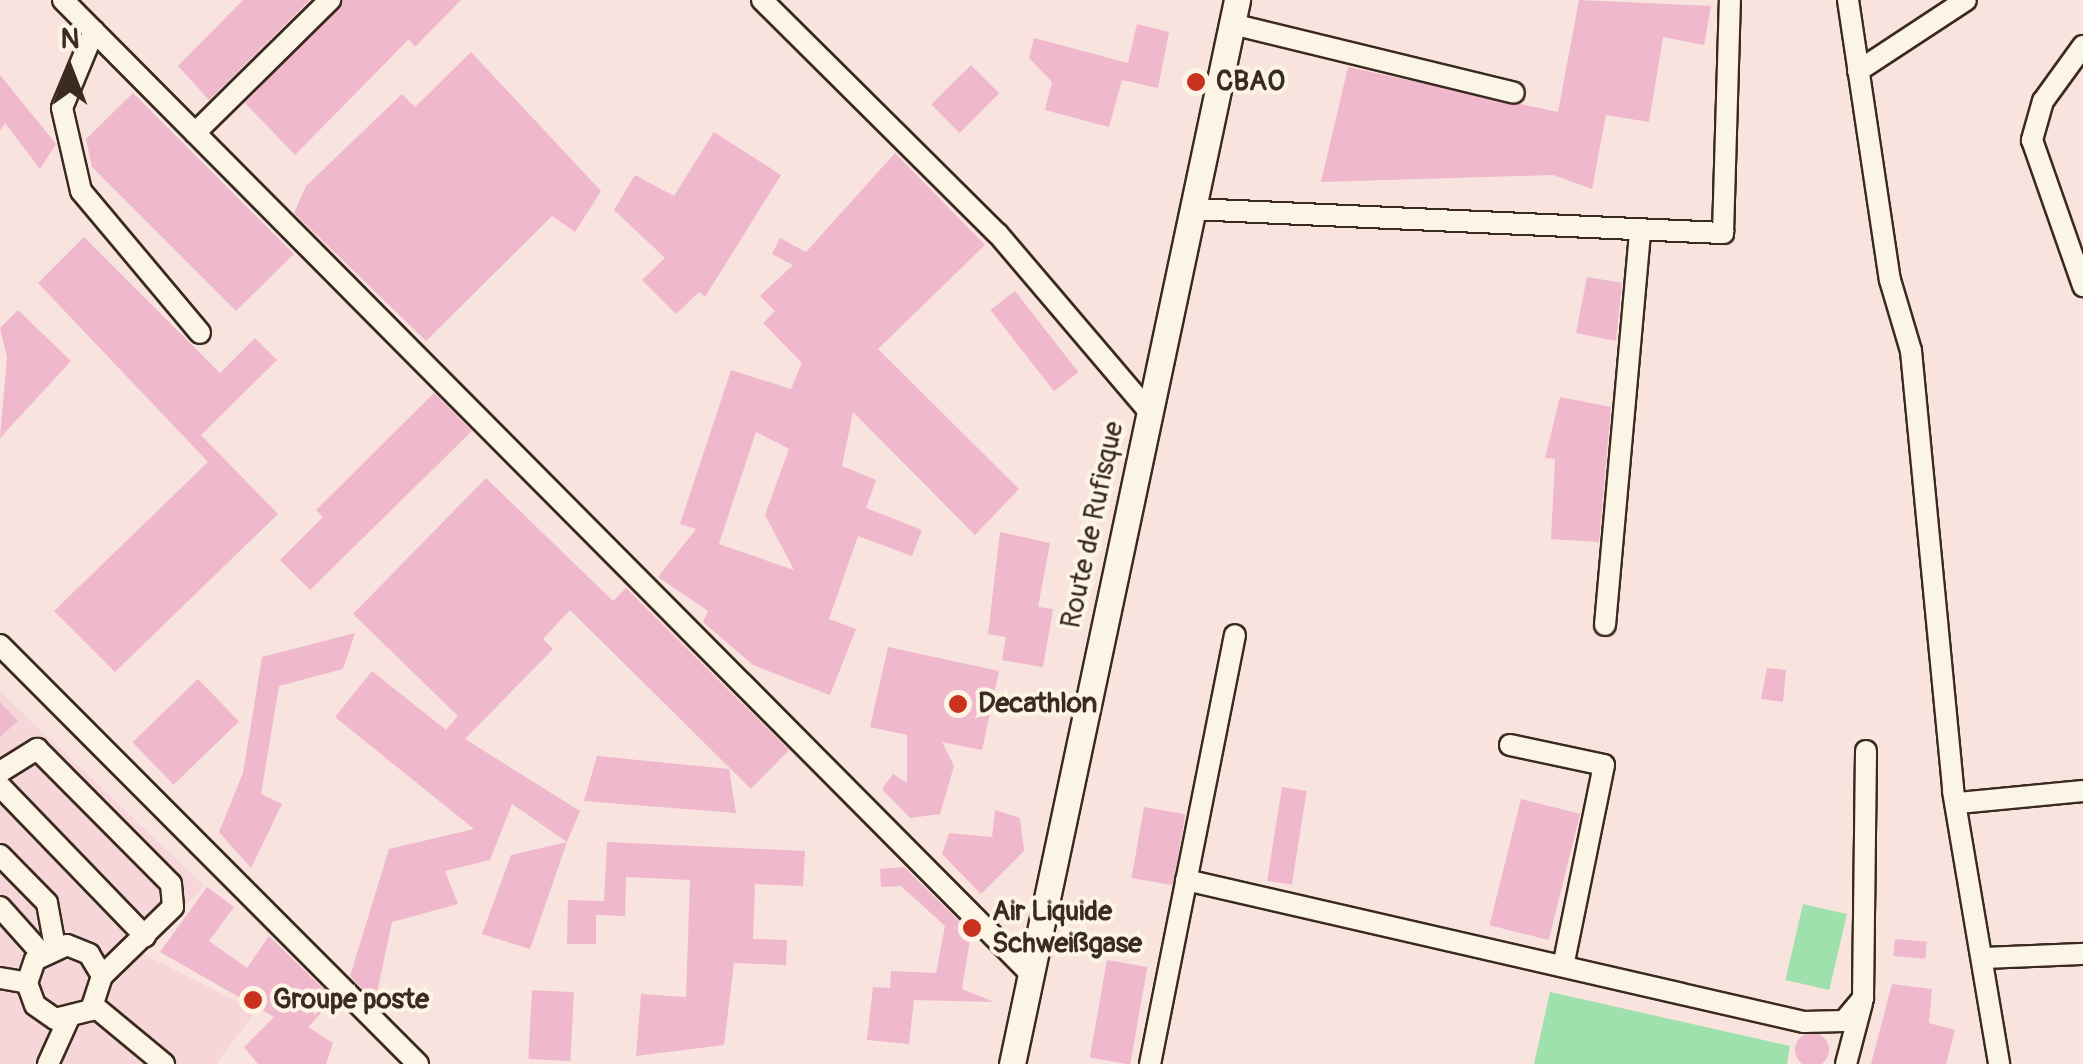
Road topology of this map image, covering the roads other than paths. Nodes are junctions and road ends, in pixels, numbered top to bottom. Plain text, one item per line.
1 (64, 0) edge
2 (330, 0) edge
3 (762, 0) edge
4 (1730, 0) edge
5 (1848, 0) edge
6 (1966, 0) edge
7 (1234, 12) edge
8 (94, 31) junction
9 (2083, 46) edge
10 (1858, 70) junction
11 (1514, 93) dead end
12 (195, 133) junction
13 (1192, 209) junction
14 (1640, 232) junction
15 (2083, 286) edge
16 (200, 333) dead end
17 (1148, 410) junction
18 (1605, 625) dead end
19 (1234, 636) dead end
20 (0, 645) edge
21 (1510, 744) dead end
22 (1866, 752) dead end
23 (0, 772) edge
24 (0, 786) edge
25 (2083, 791) edge
26 (1958, 803) junction
27 (0, 855) edge
28 (1186, 880) junction
29 (0, 907) edge
30 (145, 936) junction
31 (48, 950) junction
32 (2083, 954) edge
33 (1982, 958) junction
34 (1564, 962) junction
35 (1031, 974) junction
36 (102, 976) junction
37 (0, 978) edge
38 (27, 982) junction
39 (1863, 998) junction
40 (94, 1006) junction
41 (68, 1020) junction
42 (48, 1064) edge
43 (164, 1064) edge
44 (418, 1064) edge
45 (1012, 1064) edge
46 (1150, 1064) edge
47 (1846, 1064) edge
48 (1998, 1064) edge

1 - 8 street
2 - 12 street
3 - 17 street
4 - 14 street
5 - 10 street
6 - 10 street
7 - 11 street
7 - 13 main road, Route de Rufisque
8 - 12 street
8 - 16 street
9 - 15 street
10 - 26 street
12 - 35 street
13 - 14 street
13 - 17 main road, Route de Rufisque
14 - 18 street
17 - 35 main road, Route de Rufisque
19 - 28 street
20 - 44 street
21 - 34 street
22 - 39 street
23 - 30 street
24 - 30 street
25 - 26 street
26 - 33 street
27 - 31 street
28 - 34 street
28 - 46 street
29 - 31 street
30 - 36 street
31 - 36 street
31 - 38 street
32 - 33 street
33 - 48 street
34 - 39 street
35 - 45 main road, Route de Rufisque
36 - 40 street
37 - 38 street
38 - 41 street
39 - 47 street
40 - 41 street
40 - 43 street
41 - 42 street

